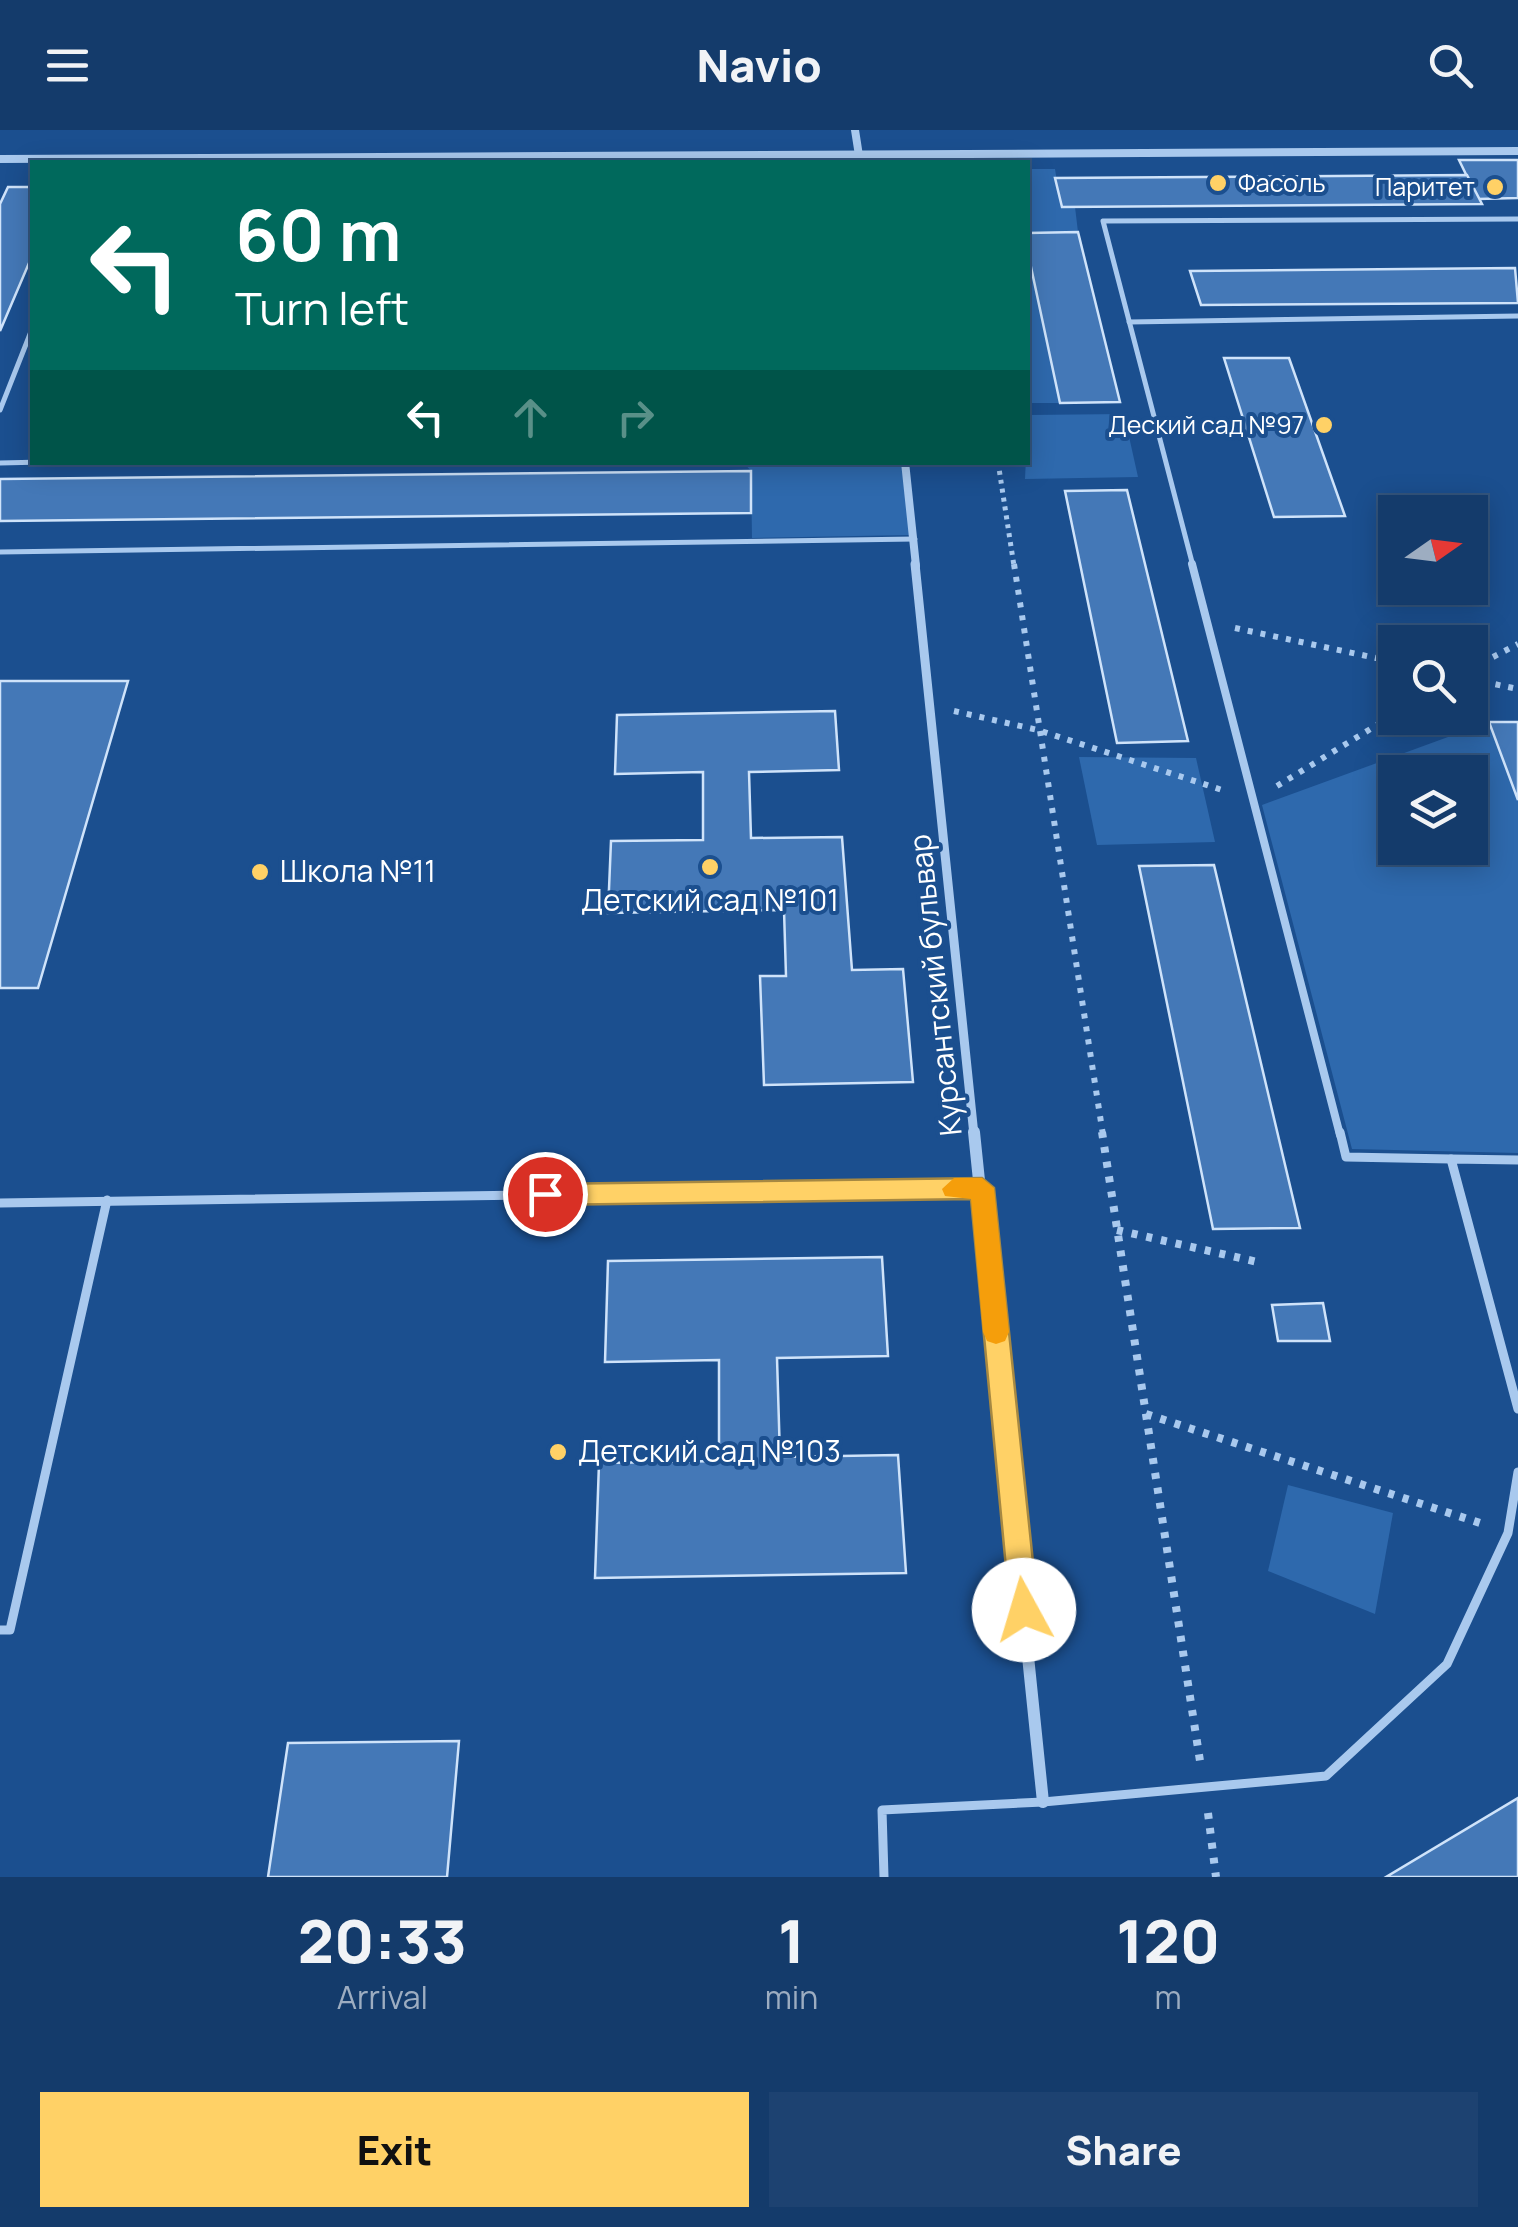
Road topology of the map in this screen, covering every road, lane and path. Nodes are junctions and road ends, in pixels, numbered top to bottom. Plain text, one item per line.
1 (855, 130) edge
2 (1518, 151) edge
3 (859, 152) junction
4 (710, 158) edge
5 (0, 159) edge
6 (50, 160) edge
7 (327, 160) edge
8 (860, 160) edge
9 (1518, 219) edge
10 (1518, 316) edge
11 (1129, 322) junction
12 (30, 335) edge
13 (0, 410) edge
14 (30, 462) edge
15 (0, 463) edge
16 (905, 465) edge
17 (998, 465) edge
18 (916, 539) junction
19 (0, 552) edge
20 (1207, 621) junction
21 (1518, 644) edge
22 (1378, 658) edge
23 (1488, 660) edge
24 (1488, 683) edge
25 (1518, 689) edge
26 (933, 706) junction
27 (1378, 724) edge
28 (1038, 730) junction
29 (1253, 800) junction
30 (1451, 1159) junction
31 (1518, 1160) edge
32 (982, 1188) junction
33 (108, 1200) junction
34 (0, 1204) edge
35 (1116, 1230) junction
36 (1262, 1263) dead end
37 (1518, 1409) edge
38 (1146, 1414) junction
39 (1518, 1472) edge
40 (1508, 1533) junction
41 (0, 1630) edge
42 (1204, 1785) junction
43 (1043, 1802) junction
44 (884, 1877) edge
45 (1216, 1877) edge

1 - 3 street
2 - 3 street
3 - 4 street
3 - 8 street
4 - 7 street
5 - 6 street
9 - 11 lane
10 - 11 lane
11 - 20 lane
12 - 13 lane
14 - 15 lane
16 - 18 street, Курсантский бульвар
17 - 28 path
18 - 19 lane
18 - 26 street, Курсантский бульвар
20 - 22 path
20 - 29 lane
21 - 23 path
24 - 25 path
26 - 28 path
26 - 32 street, Курсантский бульвар
27 - 29 path
28 - 29 path
28 - 35 path
29 - 30 lane
30 - 31 lane
30 - 37 lane
32 - 33 lane
32 - 43 street, Курсантский бульвар
33 - 34 lane
33 - 41 lane
35 - 36 path
35 - 38 path
38 - 40 path
38 - 42 path
39 - 40 lane
40 - 42 lane
42 - 43 lane
42 - 45 path
43 - 44 lane

